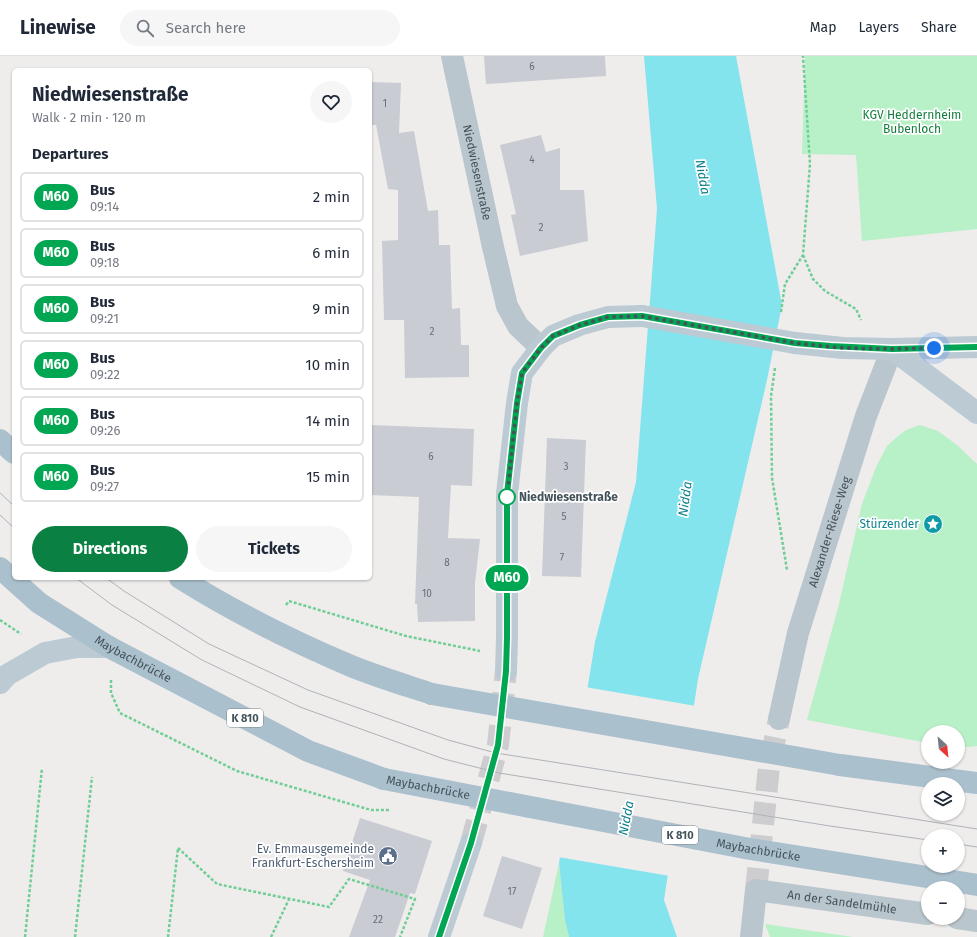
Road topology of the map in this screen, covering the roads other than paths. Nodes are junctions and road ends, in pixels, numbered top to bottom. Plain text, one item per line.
1 (452, 56) edge
2 (977, 347) edge
3 (541, 348) junction
4 (892, 349) junction
5 (977, 413) edge
6 (0, 440) edge
7 (12, 451) edge
8 (0, 568) edge
9 (12, 579) edge
10 (13, 580) edge
11 (183, 580) edge
12 (110, 647) junction
13 (506, 671) tunnel mouth
14 (0, 683) edge
15 (779, 719) tunnel mouth
16 (977, 783) edge
17 (471, 843) tunnel mouth
18 (977, 885) edge
19 (921, 913) edge
20 (965, 919) edge
21 (977, 921) edge
22 (439, 937) edge
23 (751, 937) edge

1 - 3 street, Niedwiesenstraße
2 - 4 street
3 - 4 street, bridge
3 - 13 street
4 - 5 street
4 - 15 street, Alexander-Riese-Weg
6 - 7 main road
8 - 9 main road, Maybachbrücke / K 810
10 - 12 main road, Maybachbrücke / K 810
11 - 16 main road, bridge
12 - 14 street
12 - 18 main road, Maybachbrücke / K 810, bridge
17 - 22 street
19 - 23 street, An der Sandelmühle
20 - 21 street

